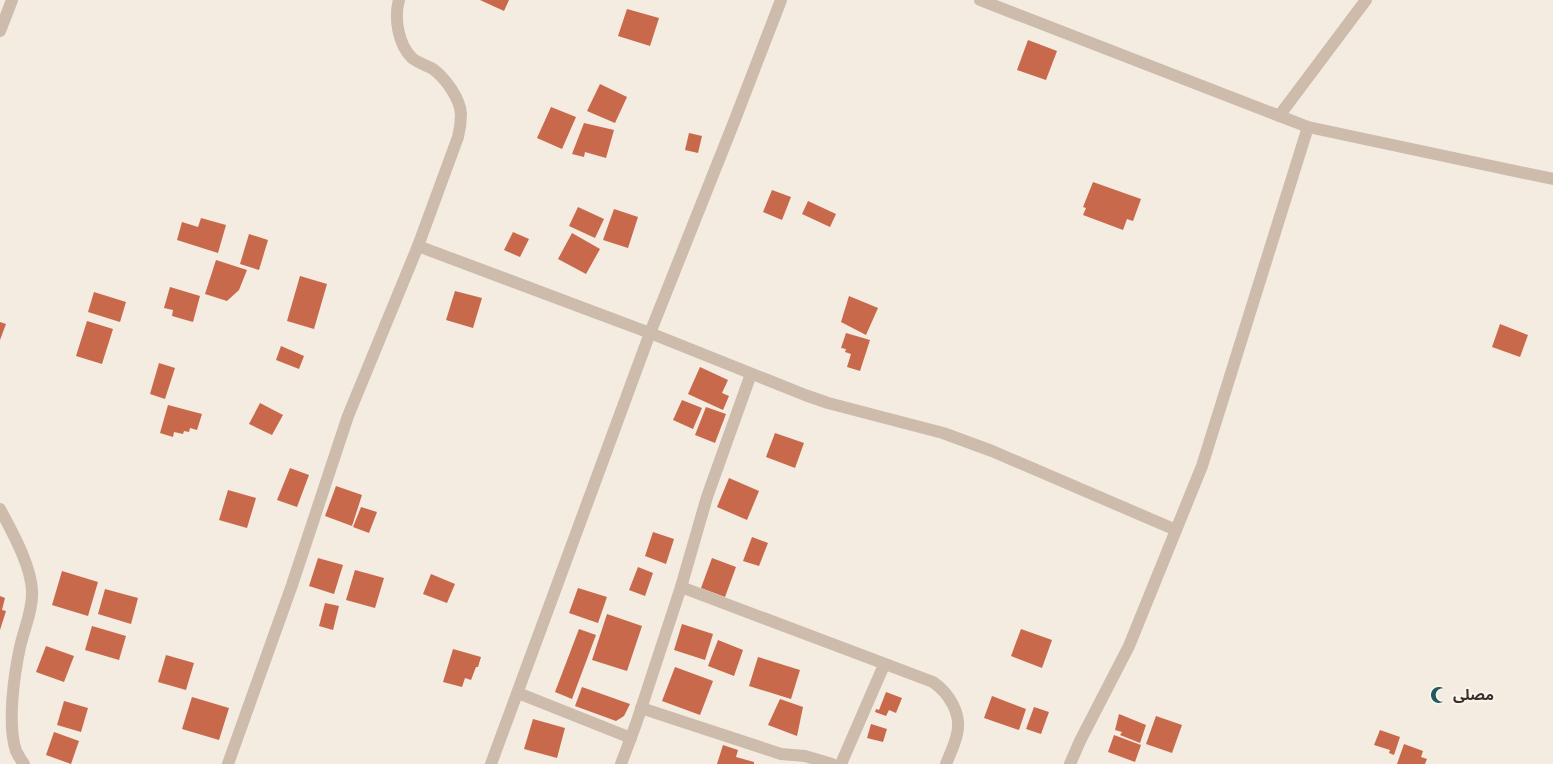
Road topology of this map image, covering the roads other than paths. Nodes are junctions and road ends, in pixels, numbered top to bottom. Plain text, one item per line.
1 (12, 0) edge
2 (398, 0) edge
3 (781, 0) edge
4 (980, 0) edge
5 (1366, 0) edge
6 (0, 31) edge
7 (1279, 116) junction
8 (1308, 127) junction
9 (1553, 179) edge
10 (418, 246) junction
11 (650, 333) junction
12 (751, 374) junction
13 (0, 509) edge
14 (1176, 530) junction
15 (680, 587) junction
16 (884, 665) junction
17 (518, 693) junction
18 (641, 708) junction
19 (631, 738) junction
20 (24, 764) edge
21 (228, 764) edge
22 (491, 764) edge
23 (621, 764) edge
24 (832, 764) edge
25 (841, 764) edge
26 (946, 764) edge
27 (1070, 764) edge

1 - 6 street
2 - 10 street
3 - 11 street
4 - 7 street
5 - 7 street
7 - 8 street
8 - 9 street
8 - 14 street
10 - 11 street
10 - 21 street
11 - 12 street
11 - 17 street
12 - 14 street
12 - 15 street
13 - 20 street
14 - 27 street
15 - 16 street
15 - 18 street
16 - 25 street
16 - 26 street
17 - 19 street
17 - 22 street
18 - 19 street
18 - 24 street
19 - 23 street

